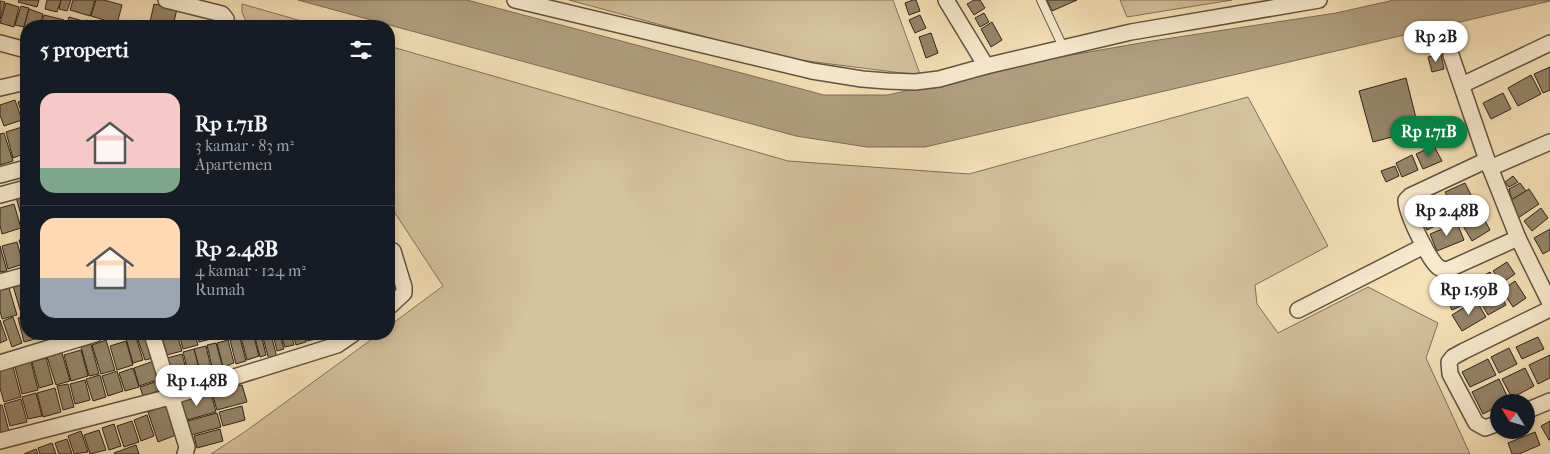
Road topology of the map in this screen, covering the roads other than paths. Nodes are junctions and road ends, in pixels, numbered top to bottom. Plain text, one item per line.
1 (166, 0) edge
2 (515, 0) edge
3 (946, 0) edge
4 (1041, 0) edge
5 (1318, 0) edge
6 (225, 20) edge
7 (0, 43) edge
8 (1550, 43) edge
9 (1064, 47) junction
10 (20, 48) edge
11 (1451, 56) dead end
12 (986, 66) junction
13 (20, 83) edge
14 (1462, 85) junction
15 (0, 88) edge
16 (1550, 142) edge
17 (1489, 164) junction
18 (20, 170) edge
19 (0, 175) edge
20 (20, 190) edge
21 (0, 195) edge
22 (1518, 238) junction
23 (1424, 246) junction
24 (395, 257) edge
25 (20, 277) edge
26 (0, 282) edge
27 (395, 302) edge
28 (1550, 303) edge
29 (1550, 309) edge
30 (1298, 310) dead end
31 (75, 340) edge
32 (154, 340) edge
33 (344, 340) edge
34 (0, 363) edge
35 (170, 397) junction
36 (1550, 401) edge
37 (1535, 407) edge
38 (1490, 426) edge
39 (0, 441) edge
40 (185, 454) edge

1 - 6 street
2 - 12 street
3 - 12 street
4 - 9 lane
5 - 9 street
7 - 10 street
8 - 14 street
9 - 12 street
11 - 14 street
13 - 15 street
14 - 17 street
16 - 17 street
17 - 22 street
17 - 23 street
18 - 19 street
20 - 21 street
22 - 23 street
22 - 28 street
23 - 30 street
24 - 27 street
25 - 26 street
29 - 38 street
31 - 34 street
32 - 35 street
33 - 35 street
35 - 39 street
35 - 40 street
36 - 37 street

